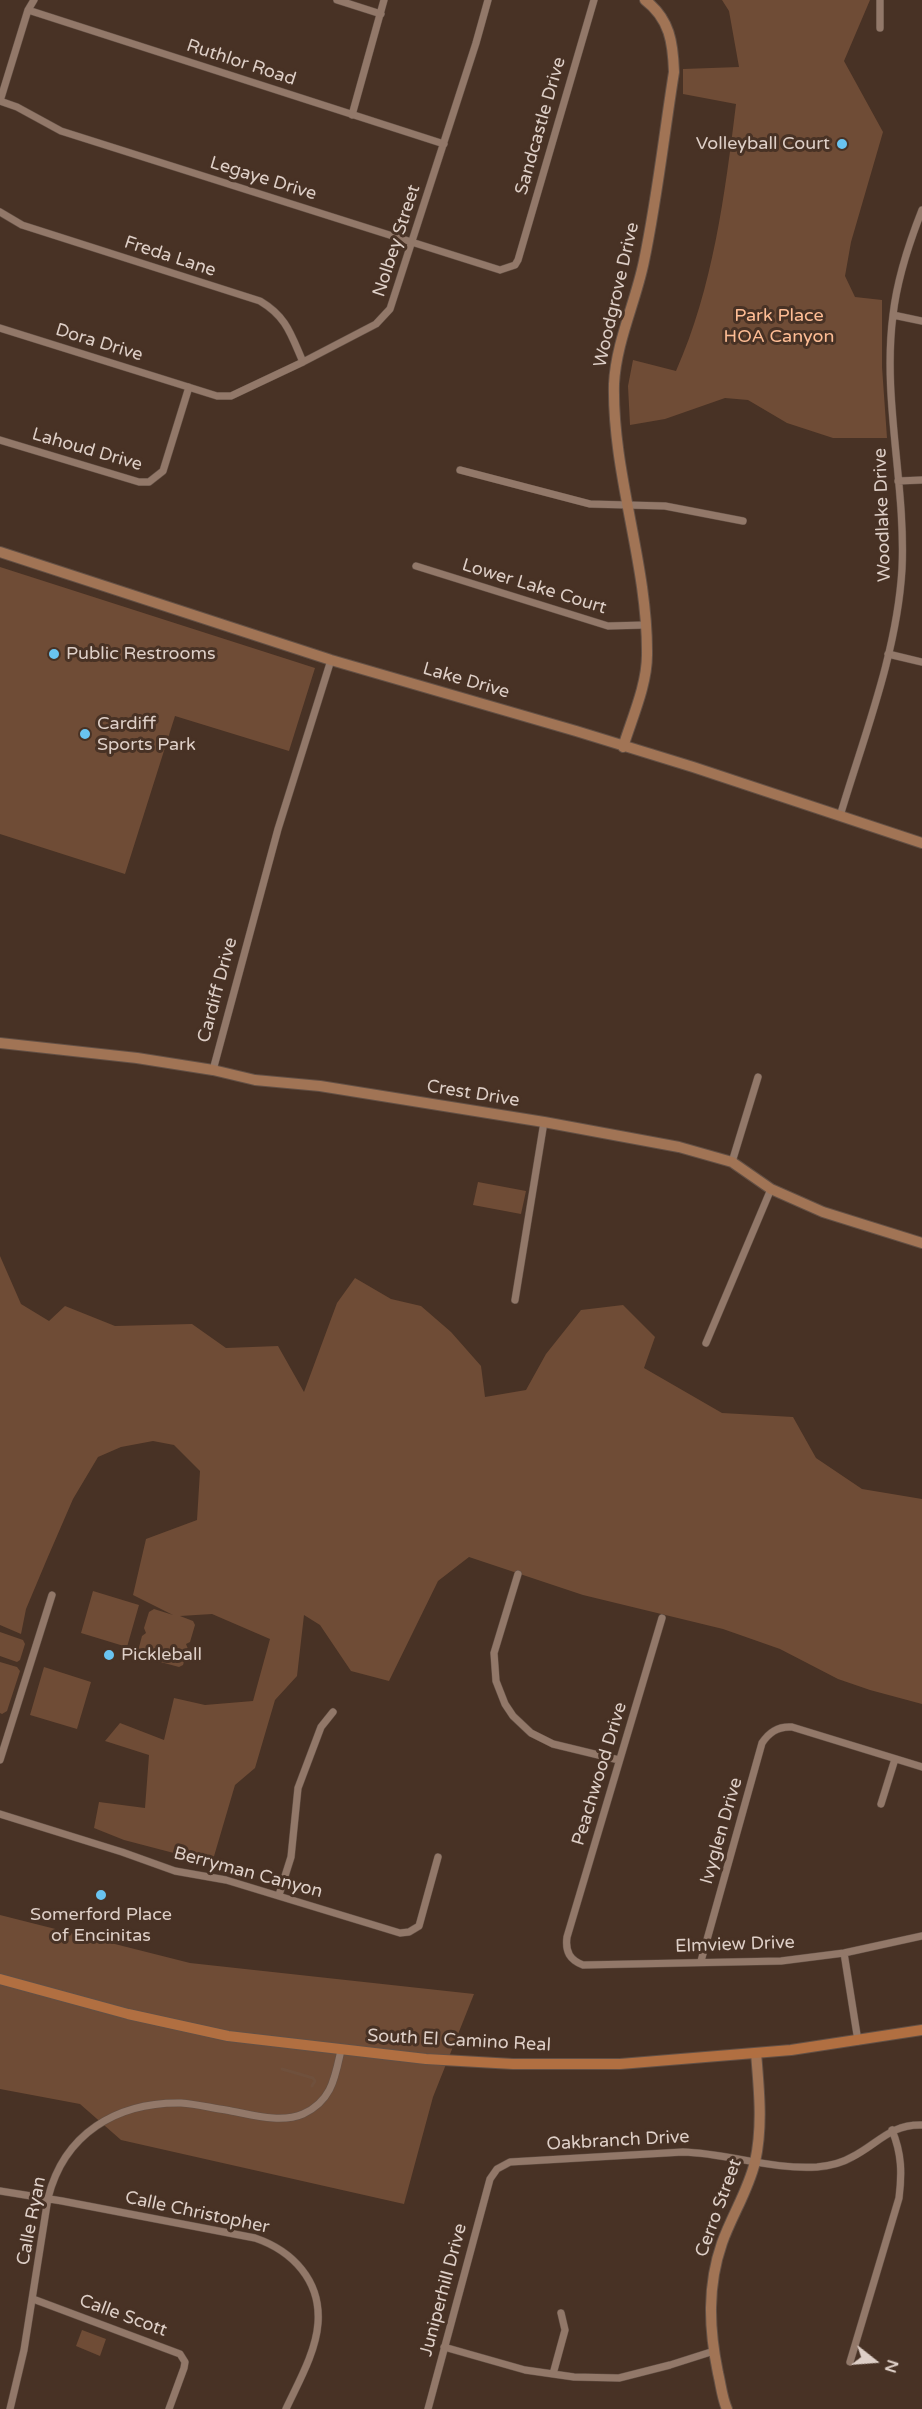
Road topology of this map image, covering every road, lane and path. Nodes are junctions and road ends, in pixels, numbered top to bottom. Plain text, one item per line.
1 (34, 0) edge
2 (337, 0) edge
3 (384, 0) edge
4 (488, 0) edge
5 (594, 0) edge
6 (645, 0) edge
7 (880, 0) edge
8 (28, 10) junction
9 (381, 14) junction
10 (880, 28) dead end
11 (0, 101) edge
12 (352, 115) junction
13 (444, 144) junction
14 (922, 210) edge
15 (0, 212) edge
16 (413, 241) junction
17 (518, 260) joint
18 (892, 315) junction
19 (922, 321) edge
20 (0, 328) edge
21 (303, 362) junction
22 (189, 387) junction
23 (0, 440) edge
24 (460, 470) dead end
25 (922, 480) edge
26 (898, 481) junction
27 (629, 505) junction
28 (743, 521) dead end
29 (0, 552) edge
30 (416, 566) dead end
31 (645, 625) junction
32 (888, 654) junction
33 (330, 660) junction
34 (922, 662) edge
35 (623, 747) junction
36 (840, 816) junction
37 (922, 843) edge
38 (0, 1043) edge
39 (213, 1070) junction
40 (758, 1077) dead end
41 (544, 1122) junction
42 (732, 1162) junction
43 (771, 1189) junction
44 (922, 1244) edge
45 (515, 1300) dead end
46 (706, 1343) dead end
47 (518, 1574) dead end
48 (52, 1595) dead end
49 (662, 1618) dead end
50 (333, 1712) dead end
51 (895, 1759) junction
52 (0, 1760) edge
53 (620, 1760) junction
54 (922, 1767) edge
55 (881, 1804) dead end
56 (0, 1814) edge
57 (438, 1857) dead end
58 (279, 1895) junction
59 (922, 1936) edge
60 (567, 1937) joint
61 (844, 1953) junction
62 (701, 1961) junction
63 (0, 1979) edge
64 (922, 2030) edge
65 (858, 2041) junction
66 (341, 2050) junction
67 (756, 2053) junction
68 (922, 2125) edge
69 (892, 2130) junction
70 (754, 2162) junction
71 (490, 2179) joint
72 (0, 2192) edge
73 (48, 2199) junction
74 (33, 2299) junction
75 (561, 2313) dead end
76 (444, 2347) junction
77 (714, 2351) junction
78 (850, 2362) dead end
79 (553, 2374) junction
80 (10, 2409) edge
81 (170, 2409) edge
82 (286, 2409) edge
83 (428, 2409) edge
84 (727, 2409) edge

1 - 8 street
2 - 9 street
3 - 9 street
4 - 13 street, Nolbey Street
5 - 17 street, Sandcastle Drive
6 - 27 street, Woodgrove Drive
7 - 10 street
8 - 11 street
8 - 12 street, Ruthlor Road
9 - 12 street
11 - 16 street, Legaye Drive
12 - 13 street, Ruthlor Road
13 - 16 street, Nolbey Street
14 - 18 street, Woodlake Drive
15 - 21 street, Freda Lane
16 - 17 street, Legaye Drive
16 - 21 street, Nolbey Street
18 - 19 street
18 - 26 street, Woodlake Drive
20 - 22 street, Dora Drive
21 - 22 street, Nolbey Street
22 - 23 street, Lahoud Drive
24 - 27 street
25 - 26 street
26 - 32 street, Woodlake Drive
27 - 28 street
27 - 31 street, Woodgrove Drive
29 - 33 street, Lake Drive
30 - 31 street, Lower Lake Court
31 - 35 street, Woodgrove Drive
32 - 34 street
32 - 36 street, Woodlake Drive
33 - 35 street, Lake Drive
33 - 39 street, Cardiff Drive
35 - 36 street, Lake Drive
36 - 37 street, Lake Drive
38 - 39 street, Crest Drive
39 - 41 street, Crest Drive
40 - 42 street
41 - 42 street, Crest Drive
41 - 45 street
42 - 43 street, Crest Drive
43 - 44 street, Crest Drive
43 - 46 street
47 - 53 street
48 - 52 street
49 - 53 street, Peachwood Drive
50 - 58 street
51 - 54 street
51 - 55 street
51 - 62 street, Ivyglen Drive
53 - 60 street, Peachwood Drive
56 - 58 street, Berryman Canyon
57 - 58 street, Berryman Canyon
59 - 61 street, Elmview Drive
60 - 62 street, Elmview Drive
61 - 62 street, Elmview Drive
61 - 65 street
63 - 66 main road, South El Camino Real
64 - 65 main road, South El Camino Real
65 - 67 main road, South El Camino Real
66 - 67 main road, South El Camino Real
66 - 73 street, Calle Ryan
67 - 70 street, Cerro Street
68 - 69 street, Oakbranch Drive
69 - 70 street, Oakbranch Drive
69 - 78 street
70 - 71 street, Oakbranch Drive
70 - 77 street, Cerro Street
71 - 76 street, Juniperhill Drive
72 - 73 street, Calle Christopher
73 - 74 street, Calle Ryan
73 - 82 street, Calle Christopher
74 - 80 street, Calle Ryan
74 - 81 street, Calle Scott
75 - 79 street
76 - 79 street
76 - 83 street, Juniperhill Drive
77 - 79 street
77 - 84 street, Cerro Street

